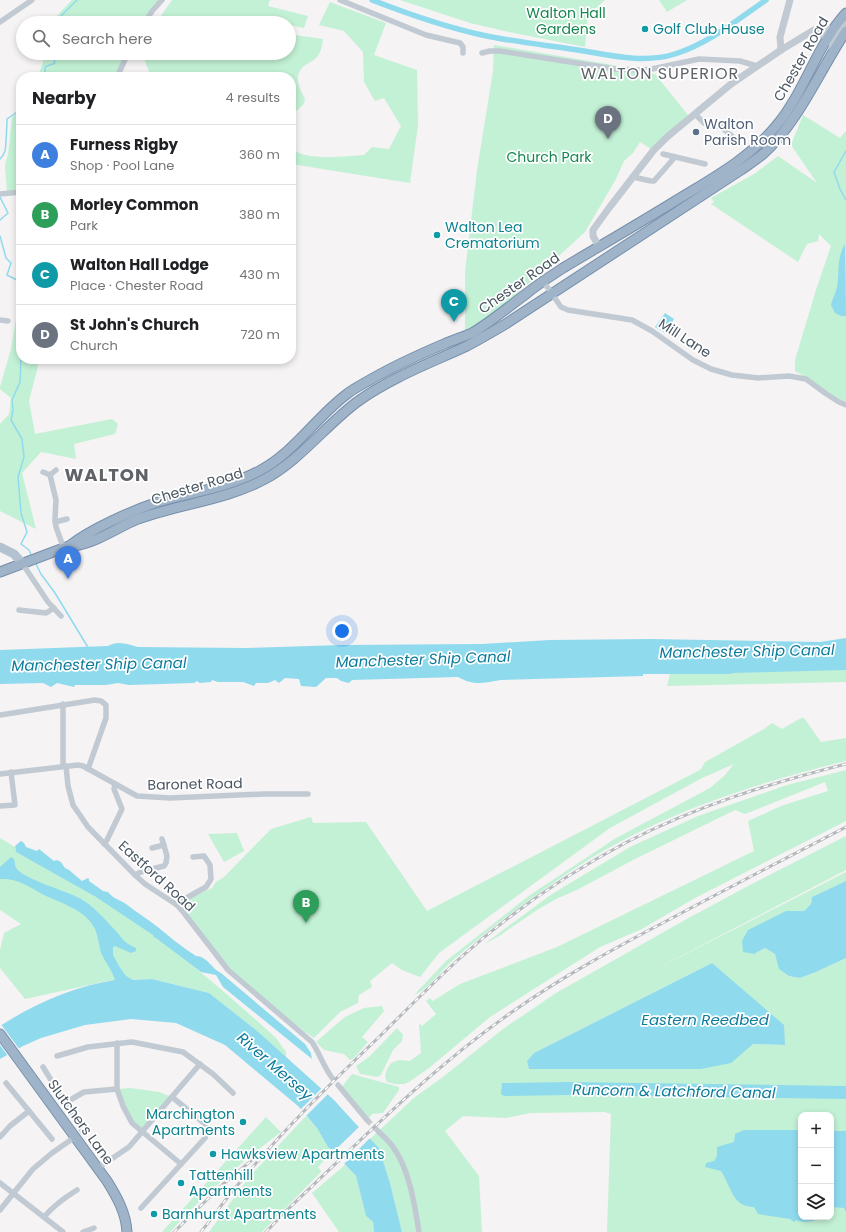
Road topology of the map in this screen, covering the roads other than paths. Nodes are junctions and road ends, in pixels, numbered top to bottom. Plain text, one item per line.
1 (32, 0) edge
2 (162, 0) edge
3 (340, 0) edge
4 (790, 0) edge
5 (149, 16) edge
6 (844, 18) edge
7 (0, 22) edge
8 (833, 29) junction
9 (846, 31) edge
10 (810, 32) junction
11 (827, 37) junction
12 (781, 50) junction
13 (833, 51) junction
14 (463, 53) dead end
15 (482, 53) dead end
16 (125, 60) edge
17 (740, 61) junction
18 (757, 66) junction
19 (119, 72) edge
20 (746, 74) junction
21 (695, 114) junction
22 (733, 136) dead end
23 (663, 154) dead end
24 (676, 157) junction
25 (705, 164) dead end
26 (633, 177) junction
27 (16, 192) edge
28 (0, 194) edge
29 (599, 247) junction
30 (543, 281) junction
31 (552, 294) junction
32 (0, 320) edge
33 (8, 322) dead end
34 (846, 405) edge
35 (56, 470) dead end
36 (43, 472) dead end
37 (50, 475) junction
38 (67, 519) dead end
39 (56, 522) junction
40 (0, 547) edge
41 (66, 548) junction
42 (24, 562) junction
43 (0, 572) edge
44 (54, 608) junction
45 (20, 610) dead end
46 (60, 616) dead end
47 (63, 704) junction
48 (0, 715) edge
49 (64, 766) junction
50 (88, 769) junction
51 (11, 772) junction
52 (0, 774) edge
53 (115, 784) junction
54 (308, 794) dead end
55 (0, 806) edge
56 (162, 839) dead end
57 (104, 844) junction
58 (164, 845) junction
59 (152, 848) dead end
60 (193, 857) dead end
61 (135, 875) junction
62 (176, 905) junction
63 (0, 1034) edge
64 (117, 1044) junction
65 (57, 1056) dead end
66 (200, 1064) junction
67 (43, 1067) dead end
68 (333, 1079) dead end
69 (6, 1083) dead end
70 (338, 1085) dead end
71 (117, 1089) junction
72 (233, 1093) dead end
73 (172, 1097) junction
74 (65, 1103) junction
75 (29, 1111) junction
76 (367, 1120) tunnel mouth
77 (378, 1131) tunnel mouth
78 (83, 1132) dead end
79 (142, 1132) junction
80 (1, 1134) edge
81 (75, 1137) junction
82 (52, 1139) dead end
83 (181, 1164) junction
84 (98, 1168) junction
85 (0, 1183) edge
86 (78, 1190) dead end
87 (13, 1193) junction
88 (141, 1208) dead end
89 (0, 1210) edge
90 (44, 1217) junction
91 (94, 1228) dead end
92 (63, 1232) edge
93 (83, 1232) edge
94 (127, 1232) edge
95 (419, 1232) edge

1 - 7 street
2 - 5 street
3 - 14 street
4 - 12 street
6 - 8 highway, Chester Road
6 - 11 street
8 - 10 street
8 - 11 highway, Chester Road
9 - 13 highway, Chester Road
10 - 11 street
10 - 12 street
11 - 13 street
11 - 29 highway, Chester Road
12 - 18 street
13 - 31 highway, Chester Road
15 - 17 street
16 - 19 street
17 - 18 street
17 - 20 street
18 - 20 street
20 - 21 street
21 - 22 street
21 - 26 street
23 - 24 street
24 - 25 street
24 - 26 street
26 - 29 street
27 - 28 street
29 - 30 highway, Chester Road
30 - 31 street, Mill Lane
30 - 41 highway, Chester Road
31 - 34 street, Mill Lane
31 - 41 highway, Chester Road
32 - 33 street
35 - 37 street
36 - 37 street
37 - 39 street
38 - 39 street
39 - 41 street
40 - 42 main road
41 - 42 highway, Chester Road
42 - 43 highway, Chester Road
42 - 44 street
44 - 45 street
44 - 46 street
47 - 48 street
47 - 49 street, Eastford Road
47 - 50 street
49 - 50 street, Baronet Road
49 - 51 street, Baronet Road
49 - 57 street, Eastford Road
50 - 53 street, Baronet Road
51 - 52 street, Baronet Road
51 - 55 street
53 - 54 street, Baronet Road
53 - 57 street
56 - 58 street
57 - 61 street, Eastford Road
58 - 59 street
58 - 61 street
60 - 62 street
61 - 62 street, Eastford Road
62 - 68 street, Eastford Road
63 - 81 highway, Slutchers Lane
64 - 65 street
64 - 66 street
64 - 71 street
66 - 72 street
66 - 73 street
67 - 74 street
69 - 75 street
70 - 76 street
71 - 74 street
71 - 79 street
73 - 79 street
73 - 83 street
74 - 78 street
75 - 80 street
75 - 82 street
77 - 95 street
79 - 83 street
79 - 84 street
81 - 84 highway, Slutchers Lane
81 - 87 street
83 - 88 street
84 - 94 highway, Slutchers Lane
85 - 87 street
86 - 90 street
87 - 89 street
87 - 90 street
90 - 92 street
91 - 93 street

